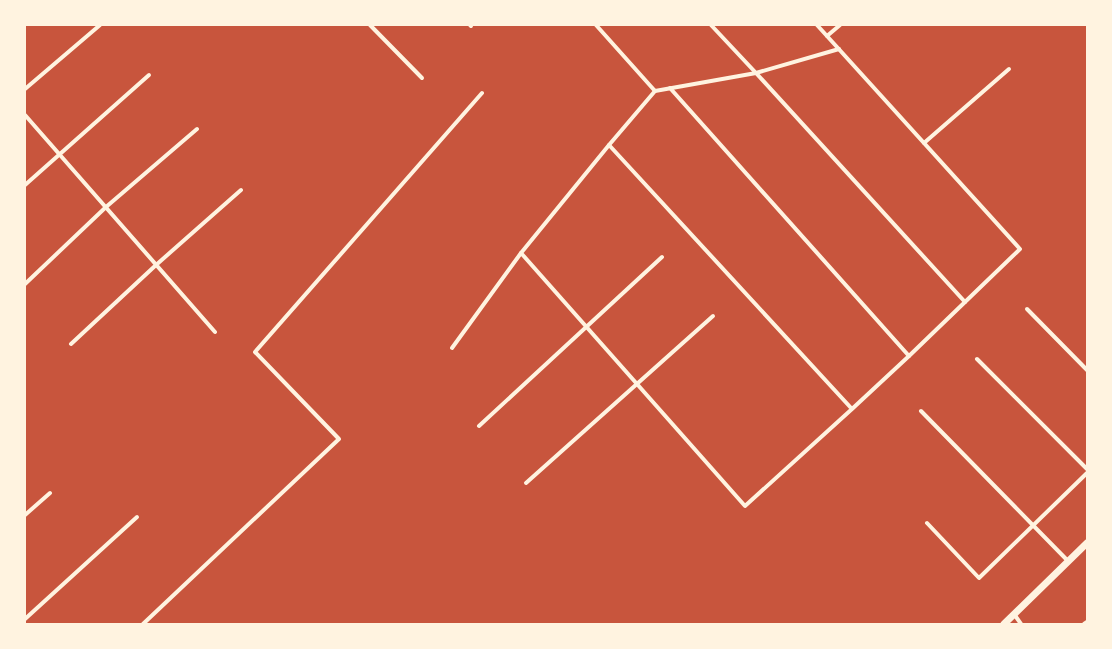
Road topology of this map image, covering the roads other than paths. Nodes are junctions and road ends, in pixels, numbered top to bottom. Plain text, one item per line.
1 (100, 25) edge
2 (370, 25) edge
3 (596, 25) edge
4 (711, 25) edge
5 (817, 25) edge
6 (840, 25) edge
7 (827, 36) junction
8 (839, 50) junction
9 (1009, 70) dead end
10 (756, 73) junction
11 (149, 75) dead end
12 (422, 78) dead end
13 (670, 88) junction
14 (25, 89) edge
15 (655, 91) junction
16 (482, 93) dead end
17 (25, 115) edge
18 (197, 129) dead end
19 (924, 143) junction
20 (608, 145) junction
21 (60, 154) junction
22 (25, 185) edge
23 (241, 190) dead end
24 (106, 208) junction
25 (521, 253) junction
26 (662, 257) dead end
27 (156, 265) junction
28 (25, 284) edge
29 (965, 302) junction
30 (1027, 310) dead end
31 (713, 316) dead end
32 (586, 327) junction
33 (215, 332) dead end
34 (71, 344) dead end
35 (452, 348) dead end
36 (909, 356) junction
37 (977, 359) dead end
38 (1087, 370) edge
39 (636, 384) junction
40 (852, 409) junction
41 (921, 411) dead end
42 (479, 426) dead end
43 (1087, 469) edge
44 (1087, 473) edge
45 (526, 483) dead end
46 (50, 494) dead end
47 (25, 515) edge
48 (137, 517) dead end
49 (927, 523) dead end
50 (1034, 525) junction
51 (1087, 543) edge
52 (1068, 561) junction
53 (1014, 613) junction
54 (25, 619) edge
55 (1087, 622) edge
56 (143, 624) edge
57 (1004, 624) edge
58 (1021, 624) edge
59 (1084, 624) edge

1 - 14 street
2 - 12 street
3 - 15 street
4 - 10 street
5 - 7 street
6 - 7 street
7 - 8 street
8 - 10 street
8 - 19 street
9 - 19 street
10 - 13 street
10 - 29 street
11 - 21 street
13 - 15 street
13 - 36 street
15 - 20 street
16 - 56 street
17 - 21 street
18 - 24 street
19 - 29 street
20 - 25 street
20 - 40 street
21 - 22 street
21 - 24 street
23 - 27 street
24 - 27 street
24 - 28 street
25 - 32 street
25 - 35 street
26 - 32 street
27 - 33 street
27 - 34 street
29 - 36 street
30 - 38 street
31 - 39 street
32 - 39 street
32 - 42 street
36 - 40 street
37 - 43 street
39 - 40 street
39 - 45 street
41 - 50 street
44 - 50 street
46 - 47 street
48 - 54 street
49 - 50 street
50 - 52 street
51 - 52 street
52 - 53 street
53 - 57 street
53 - 58 street
55 - 59 street

